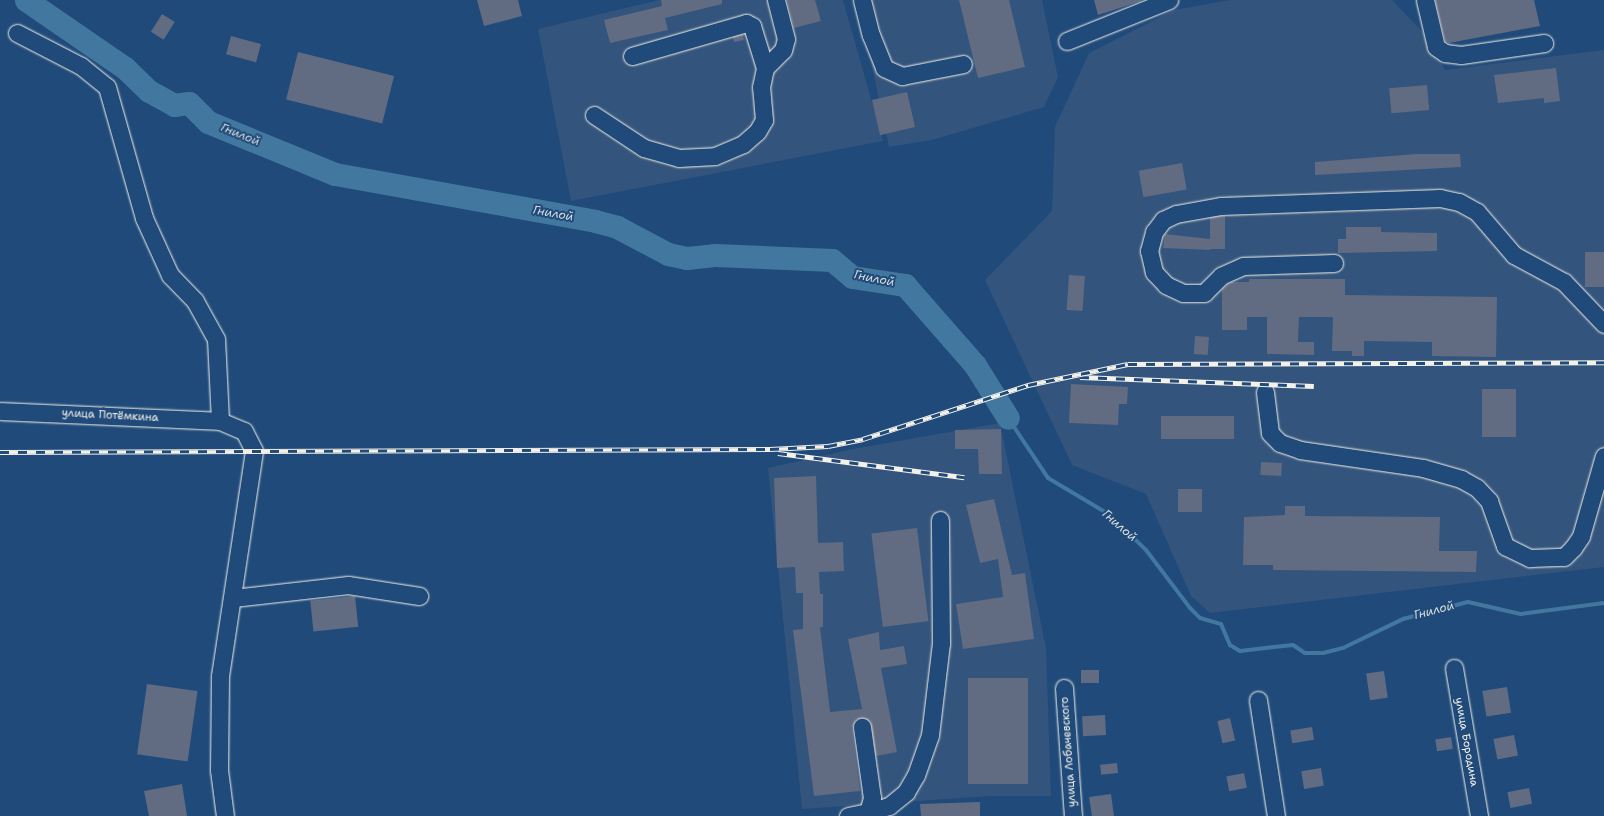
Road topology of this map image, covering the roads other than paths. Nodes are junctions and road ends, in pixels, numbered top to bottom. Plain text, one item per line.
1 (776, 0) edge
2 (862, 0) edge
3 (1169, 0) edge
4 (1425, 0) edge
5 (17, 33) dead end
6 (1067, 41) dead end
7 (1544, 43) dead end
8 (632, 56) dead end
9 (962, 64) dead end
10 (766, 68) junction
11 (594, 115) dead end
12 (1334, 263) dead end
13 (1604, 324) edge
14 (1265, 392) dead end
15 (1, 411) edge
16 (220, 421) junction
17 (1604, 456) edge
18 (940, 520) dead end
19 (419, 596) dead end
20 (233, 598) junction
21 (1454, 668) dead end
22 (1064, 688) dead end
23 (1258, 700) dead end
24 (862, 727) dead end
25 (868, 812) junction
26 (225, 816) edge
27 (848, 816) edge
28 (1073, 816) edge
29 (1276, 816) edge
30 (1479, 816) edge

1 - 10 street
2 - 9 street
3 - 6 street
4 - 7 street
5 - 16 street
8 - 10 street
10 - 11 street
12 - 13 street
14 - 17 street
15 - 16 street, улица Потёмкина
16 - 20 street
18 - 25 street
19 - 20 street
20 - 26 street
21 - 30 street, улица Бородина
22 - 28 street, улица Лобачевского
23 - 29 street
24 - 25 street
25 - 27 street

